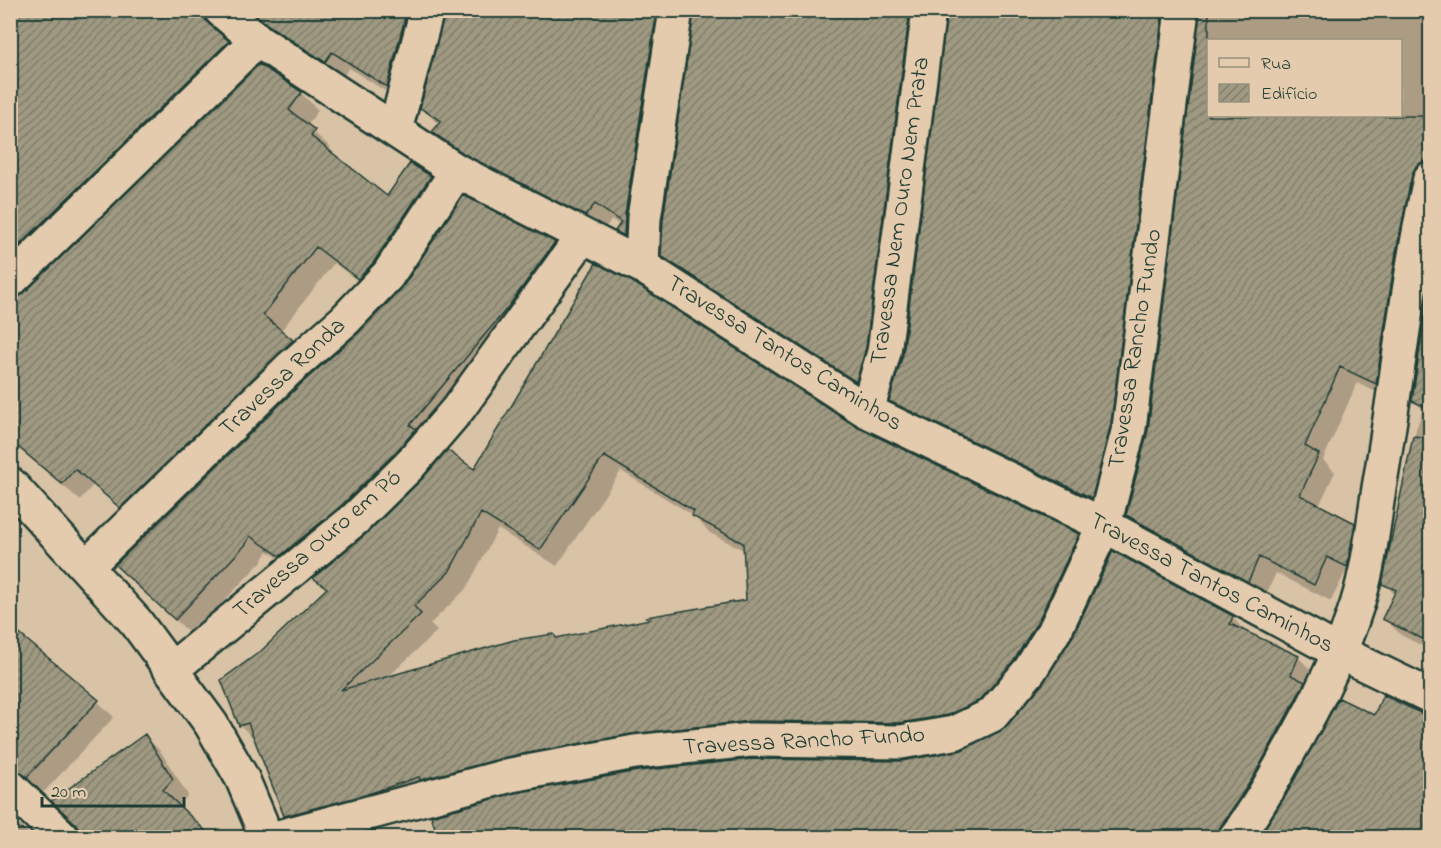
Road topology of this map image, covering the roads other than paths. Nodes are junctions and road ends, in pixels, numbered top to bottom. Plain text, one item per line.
1 (221, 10) edge
2 (427, 10) edge
3 (676, 10) edge
4 (929, 10) edge
5 (1182, 10) edge
6 (257, 40) junction
7 (395, 130) junction
8 (457, 171) junction
9 (1431, 179) edge
10 (583, 236) junction
11 (642, 266) junction
12 (10, 280) edge
13 (867, 411) junction
14 (10, 484) edge
15 (1104, 525) junction
16 (87, 566) junction
17 (1339, 652) junction
18 (172, 669) junction
19 (1431, 696) edge
20 (10, 787) edge
21 (63, 837) edge
22 (264, 837) edge
23 (275, 837) edge
24 (1236, 837) edge

1 - 6 street, Travessa Tantos Caminhos
2 - 7 street
3 - 11 street
4 - 13 street, Travessa Nem Ouro Nem Prata
5 - 15 street, Travessa Rancho Fundo
6 - 7 street, Travessa Tantos Caminhos
6 - 12 street
7 - 8 street, Travessa Tantos Caminhos
8 - 10 street, Travessa Tantos Caminhos
8 - 16 street, Travessa Ronda
9 - 17 street
10 - 11 street, Travessa Tantos Caminhos
10 - 18 street, Travessa Ouro em Pó
11 - 13 street, Travessa Tantos Caminhos
13 - 15 street, Travessa Tantos Caminhos
14 - 16 street
15 - 17 street, Travessa Tantos Caminhos
15 - 23 street, Travessa Rancho Fundo
16 - 18 street
17 - 19 street, Travessa Tantos Caminhos
17 - 24 street
18 - 22 street
20 - 21 street

